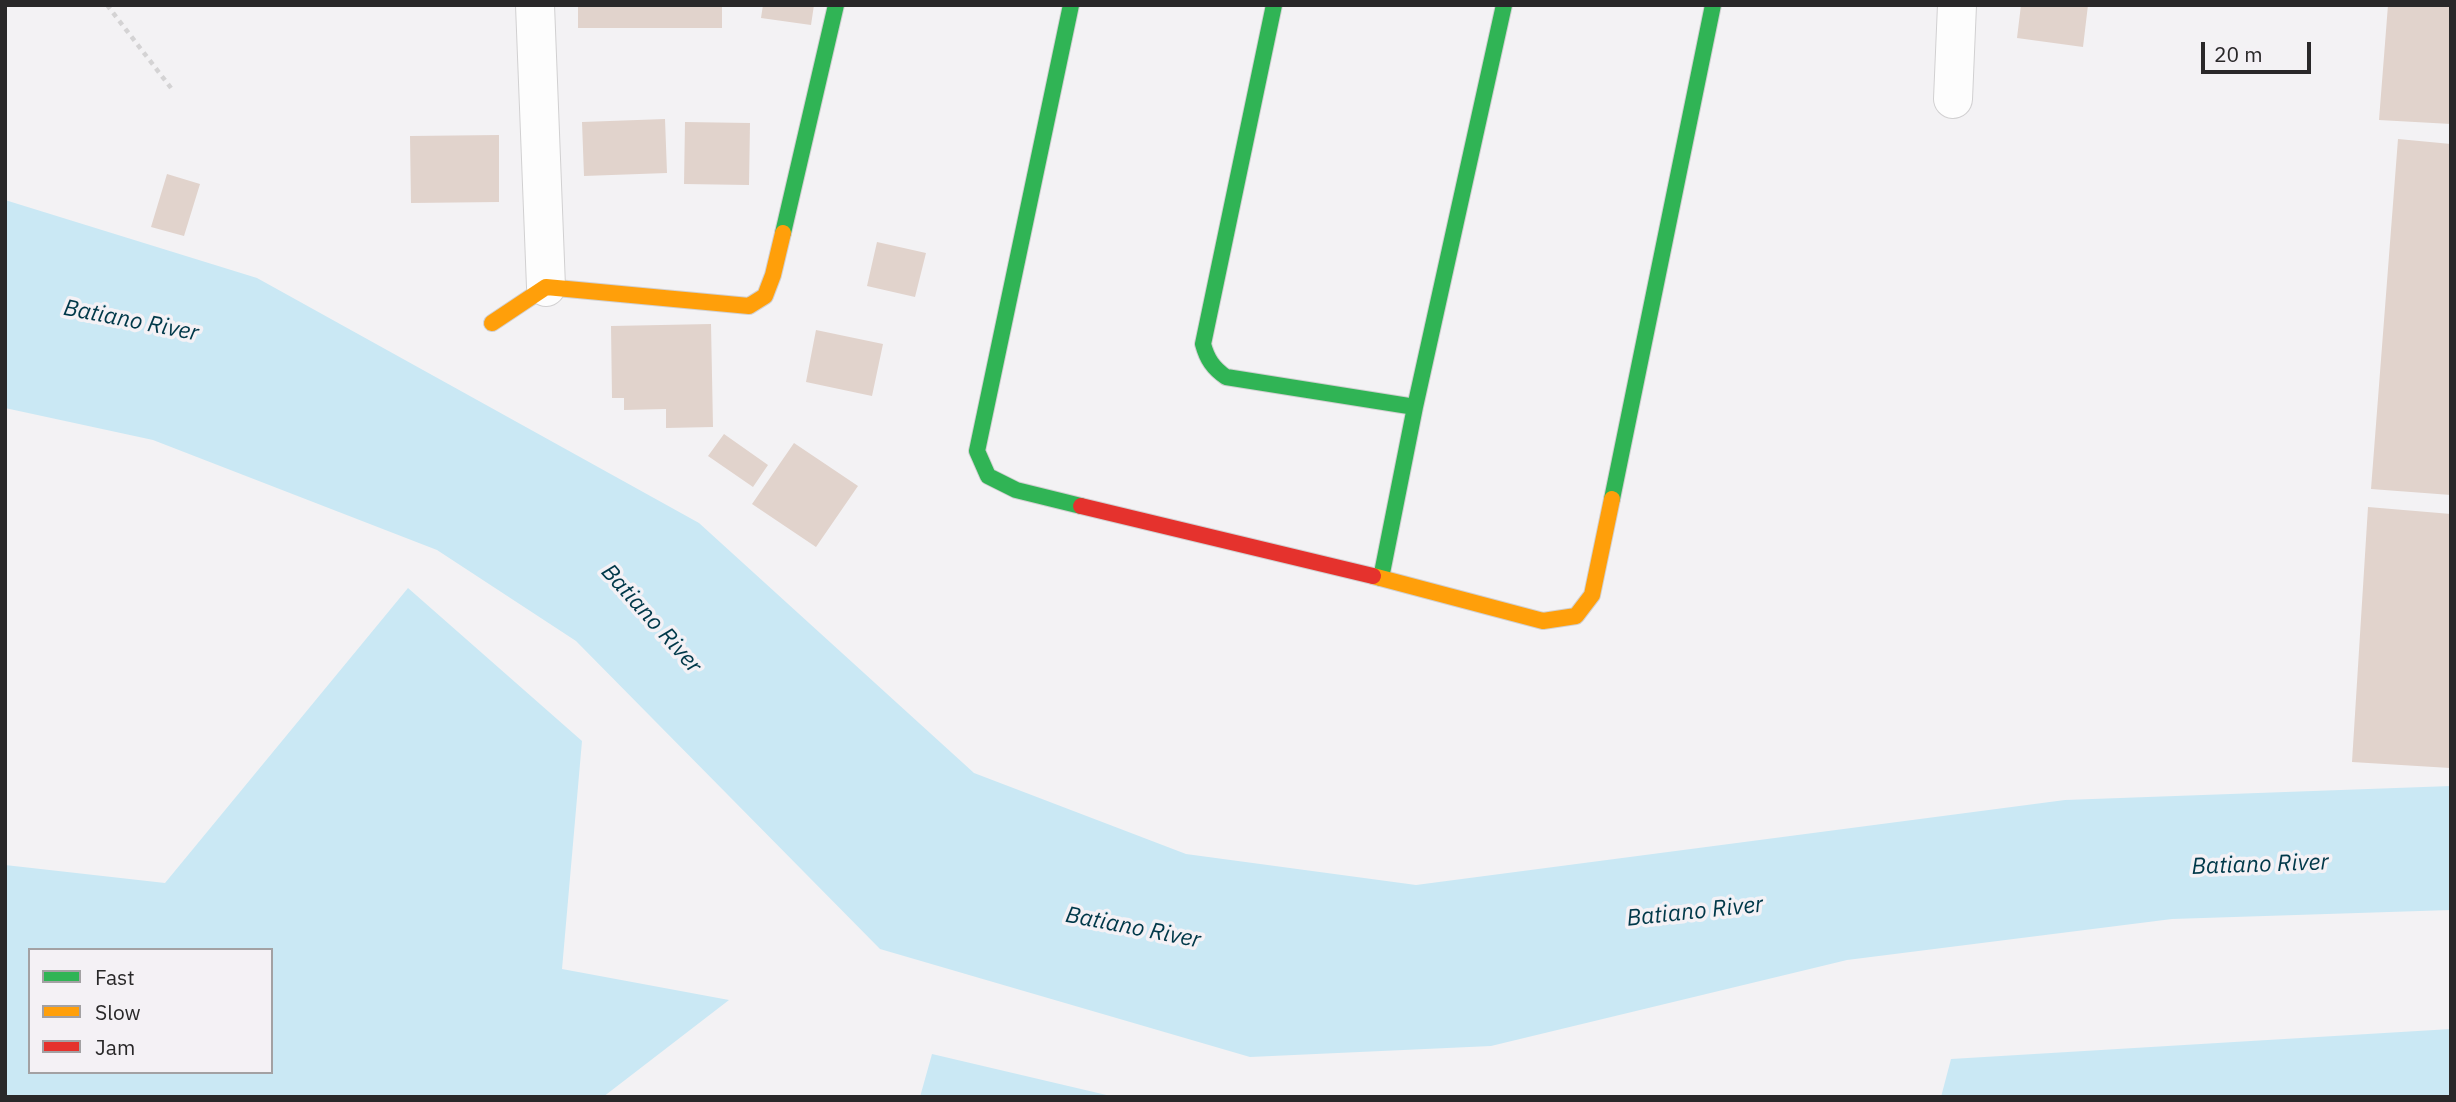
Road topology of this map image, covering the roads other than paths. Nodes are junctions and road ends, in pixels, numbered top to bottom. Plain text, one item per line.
1 (535, 5) edge
2 (836, 5) edge
3 (1071, 5) edge
4 (1274, 5) edge
5 (1504, 5) edge
6 (1713, 5) edge
7 (1957, 5) edge
8 (1953, 99) dead end
9 (546, 287) junction
10 (492, 323) dead end
11 (1415, 407) junction
12 (1381, 578) junction

1 - 9 street
2 - 9 street
3 - 12 street
4 - 11 street
5 - 11 street
6 - 12 street
7 - 8 street
9 - 10 street
11 - 12 street

